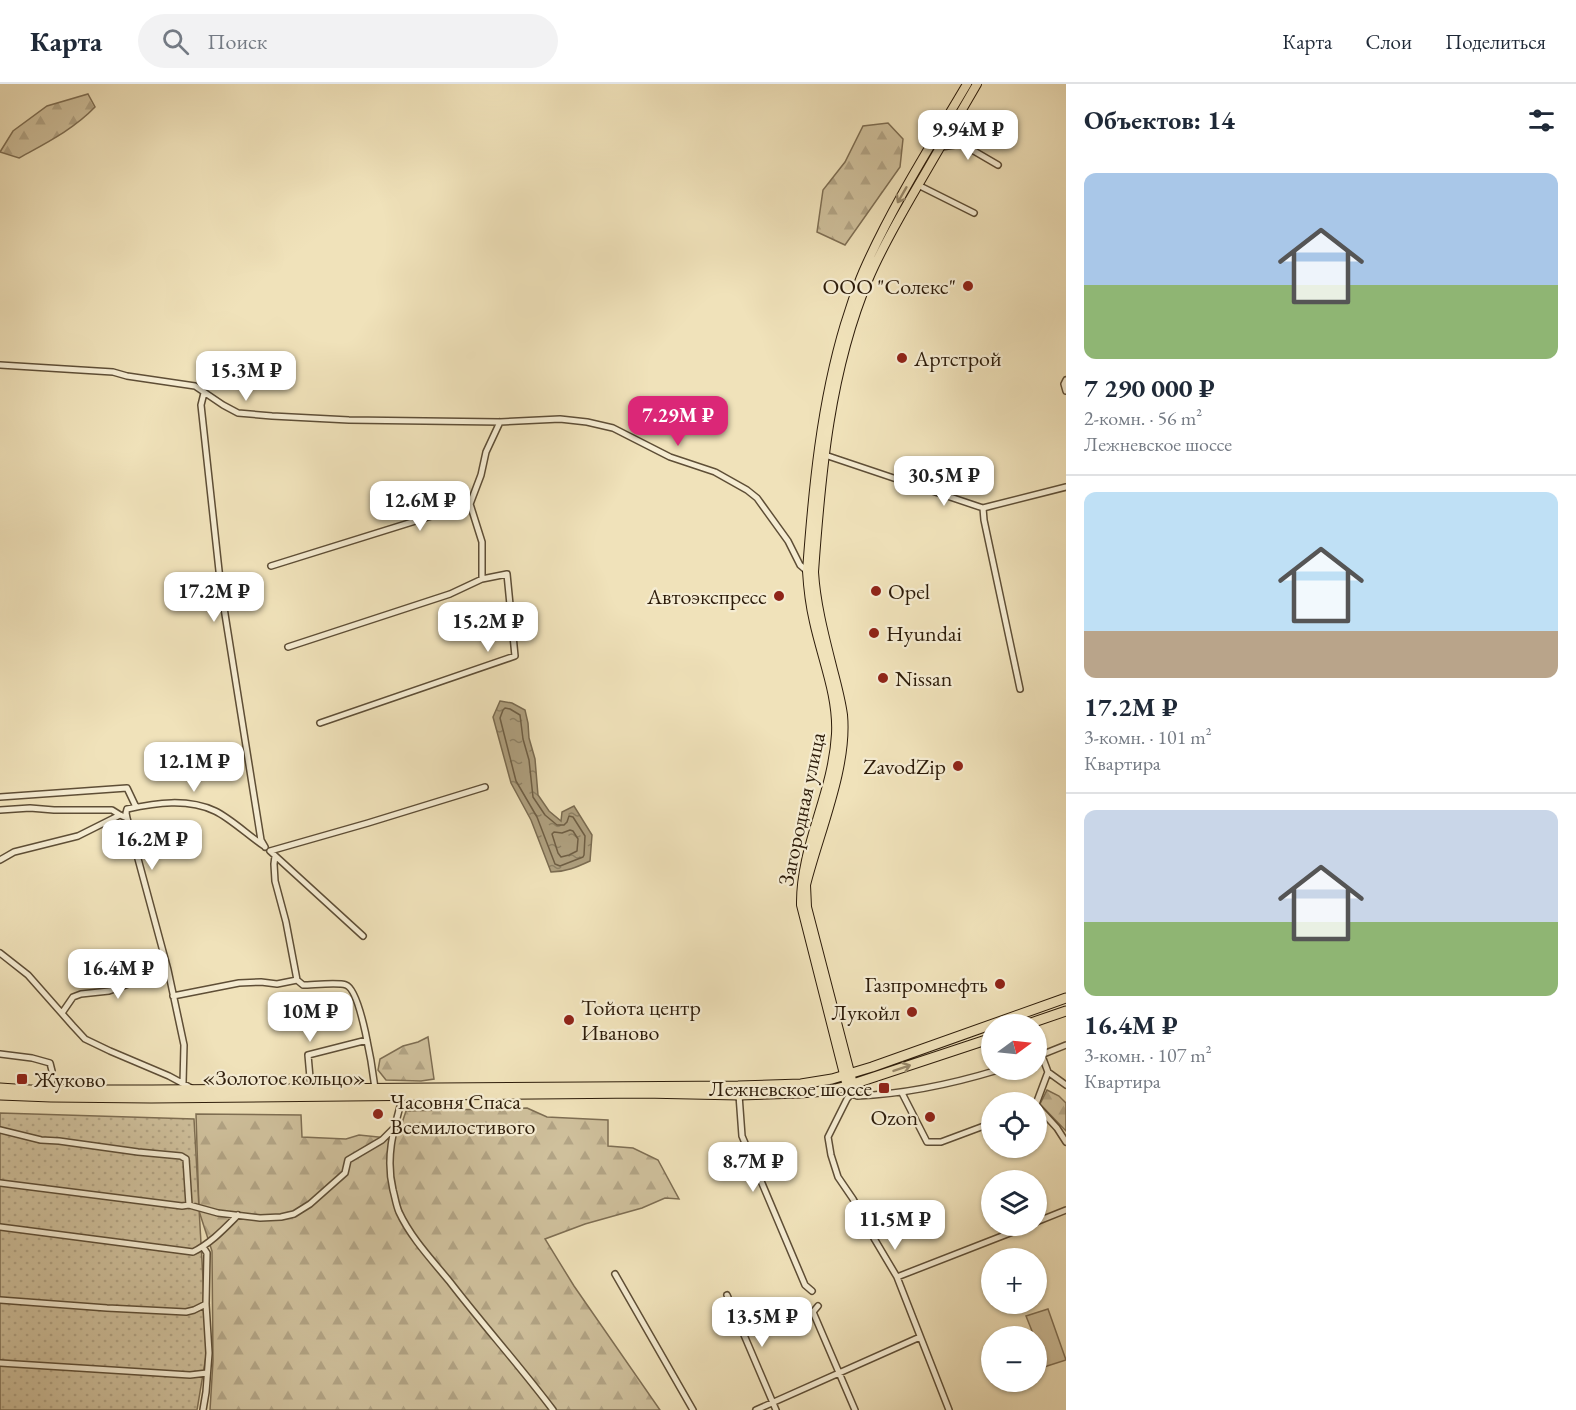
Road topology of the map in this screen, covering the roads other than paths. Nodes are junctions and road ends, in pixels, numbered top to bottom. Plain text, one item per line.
1 (967, 84) edge
2 (977, 84) edge
3 (952, 126) junction
4 (962, 144) junction
5 (940, 147) junction
6 (998, 165) dead end
7 (918, 185) junction
8 (974, 213) dead end
9 (0, 364) edge
10 (1066, 380) edge
11 (1066, 391) edge
12 (204, 393) junction
13 (500, 423) junction
14 (825, 455) junction
15 (1066, 487) edge
16 (470, 504) junction
17 (983, 508) junction
18 (271, 566) dead end
19 (810, 572) junction
20 (482, 579) junction
21 (288, 647) dead end
22 (1020, 689) dead end
23 (320, 723) dead end
24 (484, 787) dead end
25 (0, 796) edge
26 (136, 807) junction
27 (0, 810) edge
28 (120, 815) junction
29 (127, 818) junction
30 (267, 849) junction
31 (276, 856) junction
32 (0, 860) edge
33 (363, 936) dead end
34 (0, 953) edge
35 (168, 970) junction
36 (297, 980) junction
37 (173, 996) junction
38 (1066, 998) edge
39 (1066, 1011) edge
40 (62, 1013) junction
41 (1047, 1018) edge
42 (367, 1040) junction
43 (981, 1042) edge
44 (1066, 1045) edge
45 (1047, 1053) edge
46 (0, 1054) edge
47 (1048, 1072) joint
48 (847, 1075) junction
49 (981, 1075) edge
50 (183, 1083) junction
51 (1066, 1085) edge
52 (0, 1088) edge
53 (375, 1088) junction
54 (850, 1088) junction
55 (310, 1089) junction
56 (51, 1090) junction
57 (196, 1090) junction
58 (742, 1092) junction
59 (902, 1092) junction
60 (1040, 1092) edge
61 (0, 1095) edge
62 (403, 1096) junction
63 (204, 1097) junction
64 (1047, 1117) edge
65 (981, 1127) edge
66 (393, 1129) junction
67 (0, 1130) edge
68 (1066, 1142) edge
69 (0, 1184) edge
70 (189, 1204) junction
71 (1066, 1210) edge
72 (238, 1215) junction
73 (1047, 1218) edge
74 (0, 1227) edge
75 (1003, 1236) edge
76 (203, 1247) junction
77 (615, 1274) dead end
78 (897, 1278) junction
79 (812, 1291) dead end
80 (727, 1295) dead end
81 (0, 1300) edge
82 (206, 1304) junction
83 (818, 1306) dead end
84 (920, 1337) junction
85 (0, 1363) edge
86 (207, 1373) junction
87 (839, 1373) junction
88 (773, 1403) junction
89 (202, 1410) edge
90 (553, 1410) edge
91 (693, 1410) edge
92 (756, 1410) edge
93 (776, 1410) edge
94 (855, 1410) edge
95 (949, 1410) edge

1 -> 19 main road
2 - 3 main road
3 - 4 street
3 - 5 main road
4 - 5 street
4 - 6 street
5 - 7 main road
7 - 8 street
7 - 14 main road
9 - 12 street
10 - 11 street
12 - 13 street
12 - 30 street
13 - 16 street
13 - 19 street
14 - 17 street
14 - 19 main road
15 - 17 street
16 - 18 street
16 - 20 street
17 - 22 street
19 - 48 main road, Загородная улица
20 - 21 street
20 - 23 street
24 - 30 street
25 - 26 street
26 - 29 street
26 - 30 street
27 - 28 street
28 - 29 street
28 - 32 street
29 - 35 street
30 - 31 street
31 - 33 street
31 - 36 street
34 - 40 street
35 - 37 street
35 - 40 street
36 - 37 street
36 - 42 street
37 - 50 street
38 - 48 highway
39 - 41 highway
40 - 50 street
42 - 53 street
42 - 55 street
54 -> 43 highway
44 - 45 street
46 - 56 street
47 - 51 street
47 - 60 street
48 - 54 main road, Загородная улица
48 - 58 highway
49 - 59 street
50 - 57 street
52 - 56 highway, «Золотое кольцо»
53 - 55 highway, «Золотое кольцо»
53 - 58 highway, «Золотое кольцо»
54 - 58 highway
54 - 59 street
54 - 78 street
55 - 57 highway, «Золотое кольцо»
56 - 57 highway, «Золотое кольцо»
57 - 63 street
58 - 62 highway, «Золотое кольцо»
58 - 79 street
59 - 65 street
61 - 63 highway, «Золотое кольцо»
62 - 63 highway, «Золотое кольцо»
62 - 66 street
64 - 68 street
66 - 72 street
66 - 90 street
67 - 70 street
69 - 70 street
70 - 72 street
71 - 73 street
72 - 76 street
74 - 76 street
75 - 78 street
76 - 82 street
77 - 91 street
78 - 84 street
80 - 88 street
81 - 82 street
82 - 86 street
83 - 87 street
84 - 87 street
84 - 95 street
85 - 86 street
86 - 89 street
87 - 88 street
87 - 94 street
88 - 92 street
88 - 93 street

